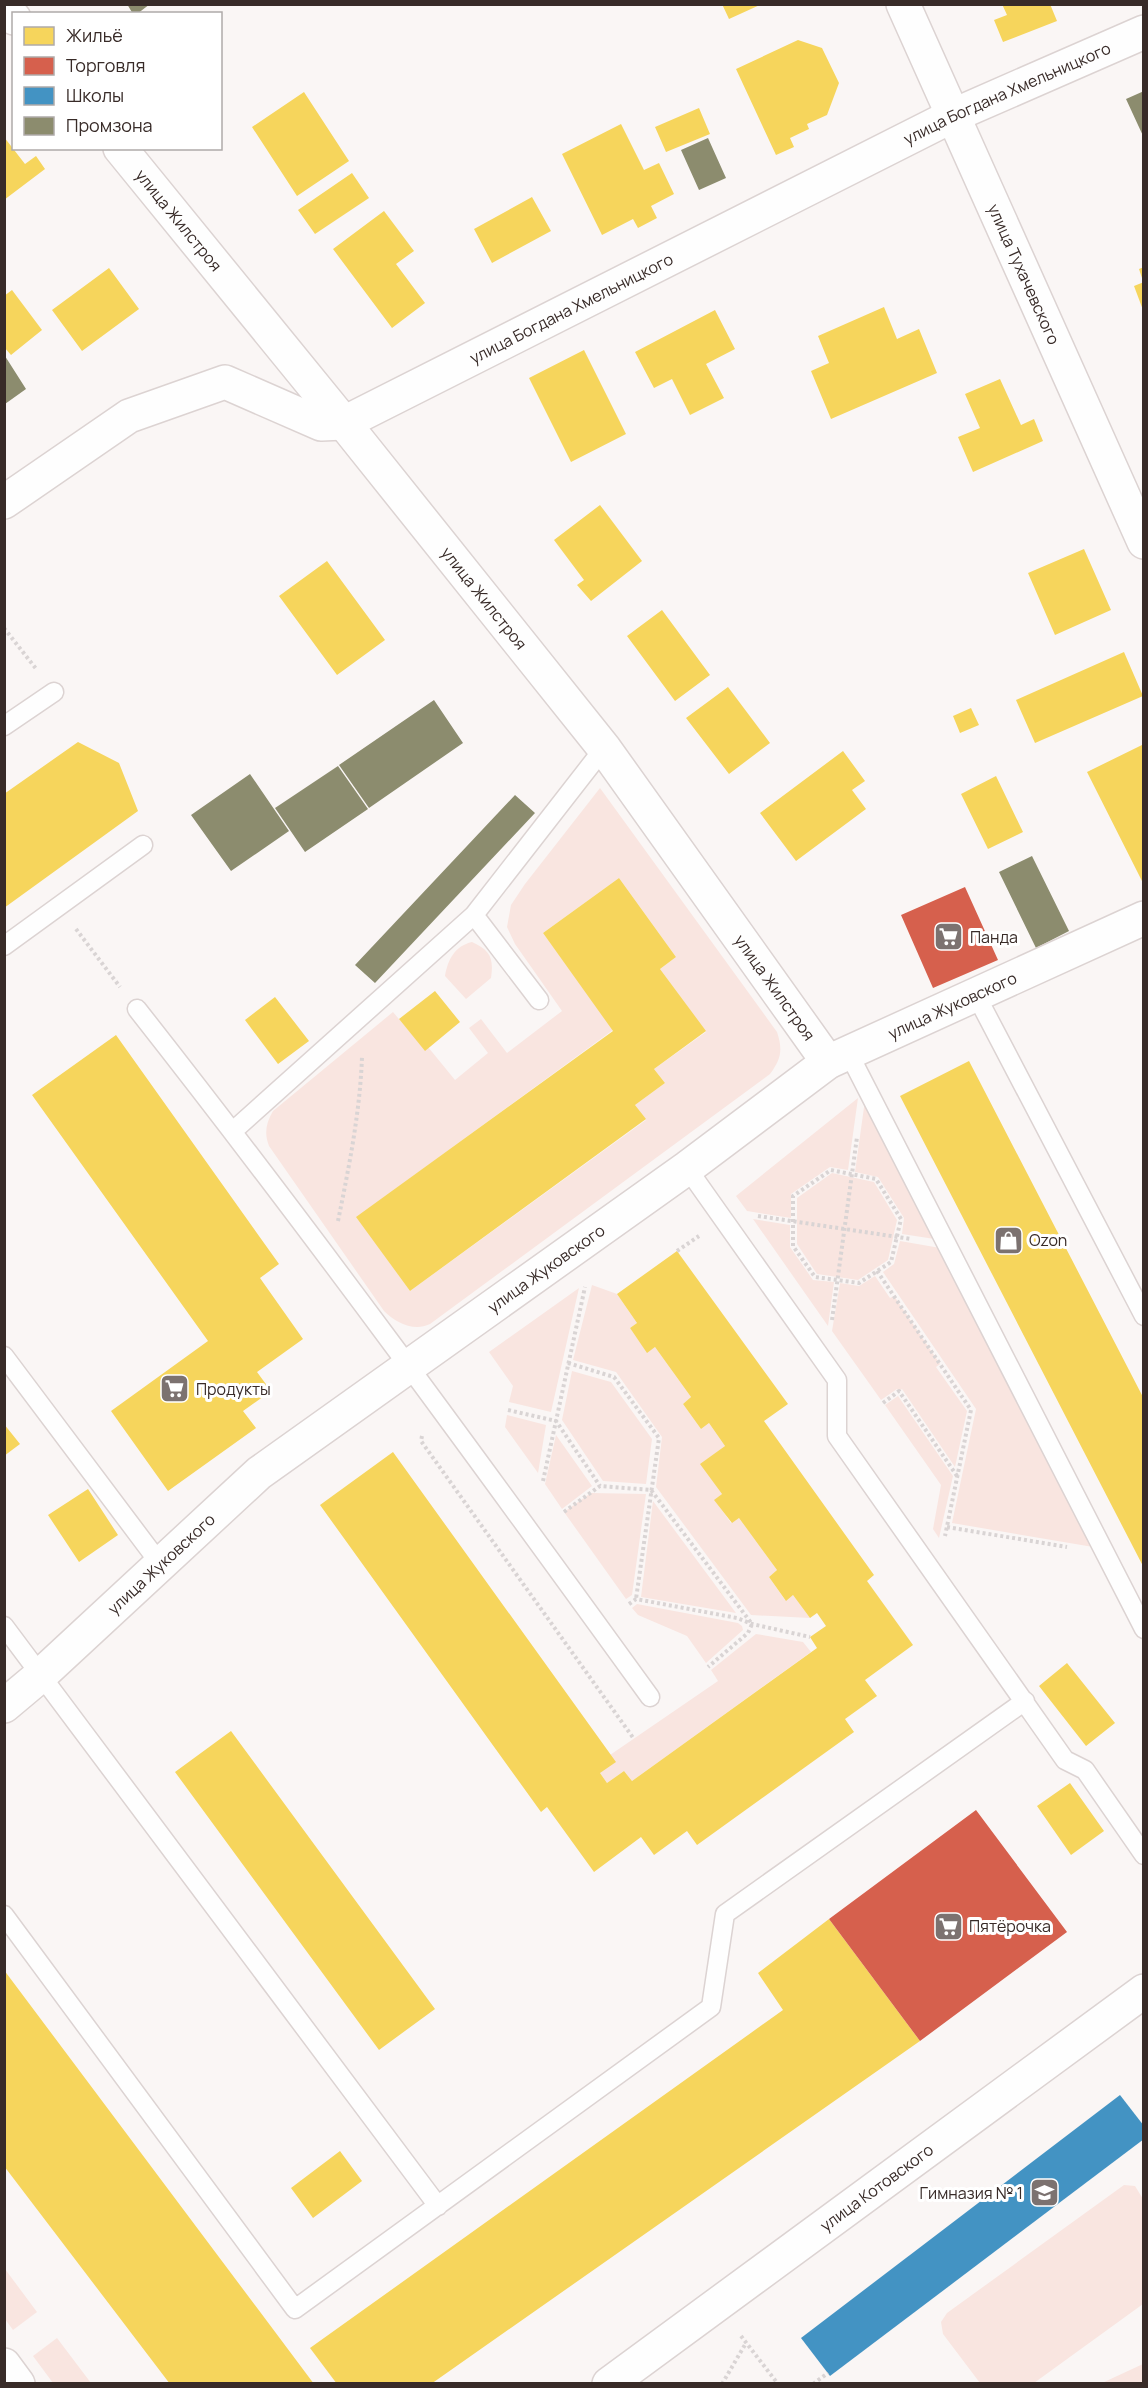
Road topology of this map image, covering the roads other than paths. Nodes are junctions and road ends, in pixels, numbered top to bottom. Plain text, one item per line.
1 (903, 4) edge
2 (1143, 32) edge
3 (952, 116) junction
4 (122, 150) edge
5 (344, 423) junction
6 (4, 502) edge
7 (1143, 542) edge
8 (54, 692) road end
9 (4, 726) edge
10 (604, 748) junction
11 (143, 845) dead end
12 (474, 915) junction
13 (1143, 918) edge
14 (4, 946) edge
15 (976, 994) junction
16 (539, 1000) dead end
17 (137, 1009) road end
18 (838, 1057) junction
19 (233, 1131) junction
20 (687, 1167) junction
21 (1143, 1316) edge
22 (4, 1356) edge
23 (408, 1366) junction
24 (161, 1565) junction
25 (4, 1626) edge
26 (1143, 1629) edge
27 (41, 1675) junction
28 (650, 1697) dead end
29 (1025, 1701) junction
30 (4, 1706) edge
31 (1143, 1855) edge
32 (4, 1915) edge
33 (1143, 1991) edge
34 (438, 2206) junction
35 (4, 2365) edge
36 (18, 2384) edge
37 (609, 2384) edge

1 - 3 street, улица Тухачевского
2 - 3 street, улица Богдана Хмельницкого
3 - 5 street, улица Богдана Хмельницкого
3 - 7 street, улица Тухачевского
4 - 5 street, улица Жилстроя
5 - 6 street
5 - 10 street, улица Жилстроя
8 - 9 lane
10 - 12 lane
10 - 18 street, улица Жилстроя
11 - 14 lane
12 - 16 lane
12 - 19 lane
13 - 15 street, улица Жуковского
15 - 18 street, улица Жуковского
15 - 21 lane
17 - 19 lane
18 - 20 street, улица Жуковского
18 - 26 lane
19 - 23 lane
20 - 23 street, улица Жуковского
20 - 29 lane
22 - 24 lane
23 - 24 street, улица Жуковского
23 - 28 lane
24 - 27 street, улица Жуковского
25 - 27 lane
27 - 30 street, улица Жуковского
27 - 34 lane
29 - 31 lane
29 - 34 lane
32 - 34 lane
33 - 37 street, улица Котовского
35 - 36 street

